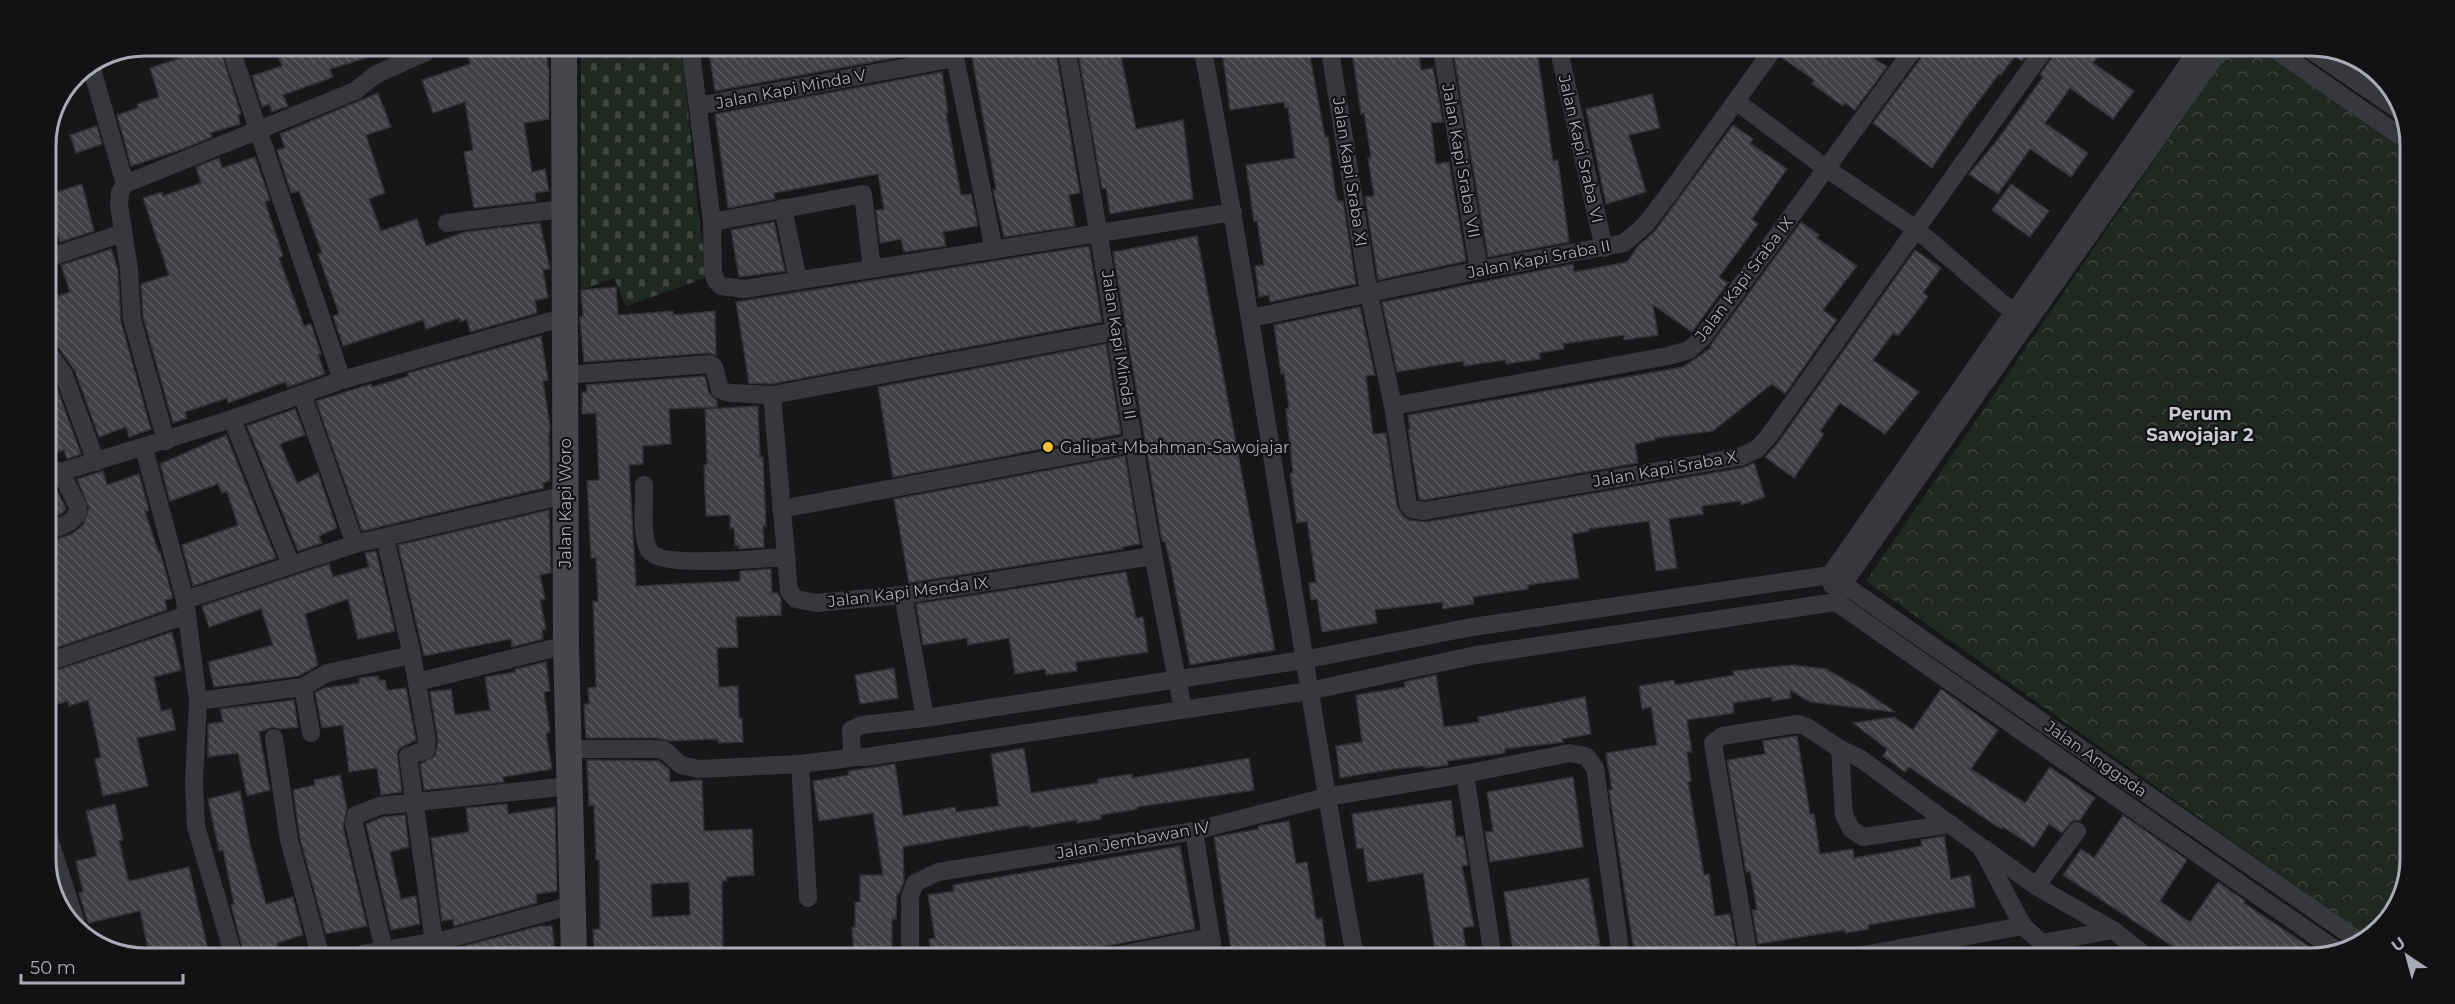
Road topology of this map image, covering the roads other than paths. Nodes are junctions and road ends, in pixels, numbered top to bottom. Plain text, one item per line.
1 (233, 55) edge
2 (419, 55) edge
3 (564, 55) edge
4 (692, 55) edge
5 (955, 55) edge
6 (1068, 55) edge
7 (1204, 55) edge
8 (1331, 55) edge
9 (1443, 55) edge
10 (1560, 55) edge
11 (1769, 55) edge
12 (1909, 55) edge
13 (2040, 55) edge
14 (2194, 55) edge
15 (2216, 55) edge
16 (2283, 55) edge
17 (2320, 56) edge
18 (93, 73) dead end
19 (1737, 102) junction
20 (2390, 104) edge
21 (698, 106) junction
22 (258, 130) junction
23 (2398, 135) edge
24 (1827, 169) junction
25 (125, 184) junction
26 (783, 208) junction
27 (563, 209) junction
28 (1233, 212) junction
29 (712, 222) junction
30 (447, 223) dead end
31 (1916, 229) junction
32 (123, 233) junction
33 (1101, 233) junction
34 (1604, 248) junction
35 (994, 250) junction
36 (55, 256) edge
37 (872, 269) junction
38 (1479, 270) junction
39 (798, 280) junction
40 (1369, 294) junction
41 (565, 317) junction
42 (2022, 317) junction
43 (1251, 318) junction
44 (1116, 332) junction
45 (55, 362) edge
46 (565, 375) junction
47 (342, 380) junction
48 (302, 394) junction
49 (772, 395) junction
50 (1393, 406) junction
51 (232, 419) junction
52 (166, 441) junction
53 (1135, 443) junction
54 (144, 448) junction
55 (96, 462) junction
56 (57, 472) edge
57 (645, 484) dead end
58 (565, 495) junction
59 (782, 509) junction
60 (56, 528) edge
61 (385, 538) junction
62 (355, 544) junction
63 (787, 556) junction
64 (1153, 556) junction
65 (291, 565) junction
66 (1837, 580) junction
67 (903, 595) junction
68 (1836, 602) junction
69 (186, 608) junction
70 (1472, 627) junction
71 (566, 645) junction
72 (1476, 655) junction
73 (412, 656) junction
74 (56, 659) edge
75 (1303, 660) junction
76 (1177, 680) junction
77 (417, 682) junction
78 (303, 687) junction
79 (1309, 691) junction
80 (198, 701) junction
81 (1183, 709) junction
82 (925, 718) junction
83 (311, 733) dead end
84 (274, 738) dead end
85 (569, 749) junction
86 (1840, 749) junction
87 (858, 757) junction
88 (800, 764) junction
89 (1465, 774) junction
90 (570, 786) junction
91 (1326, 797) junction
92 (414, 801) junction
93 (1951, 824) junction
94 (1194, 831) junction
95 (2078, 831) dead end
96 (1981, 847) junction
97 (56, 862) edge
98 (2036, 886) junction
99 (808, 898) dead end
100 (573, 905) junction
101 (72, 910) edge
102 (2023, 926) junction
103 (2114, 930) junction
104 (1211, 937) junction
105 (2353, 937) edge
106 (444, 945) edge
107 (2330, 946) edge
108 (231, 948) edge
109 (318, 948) edge
110 (384, 948) edge
111 (408, 948) edge
112 (574, 948) edge
113 (910, 948) edge
114 (1155, 948) edge
115 (1213, 948) edge
116 (1353, 948) edge
117 (1492, 948) edge
118 (1620, 948) edge
119 (1747, 948) edge
120 (1901, 948) edge
121 (2042, 948) edge
122 (2051, 948) edge
123 (2136, 948) edge

1 - 22 street
2 - 22 street
3 - 27 street, Jalan Kapi Woro
4 - 21 street
5 - 21 street, Jalan Kapi Minda V
5 - 35 street
6 - 33 street, Jalan Kapi Minda II
7 - 28 street
8 - 40 street, Jalan Kapi Sraba XI
9 - 38 street, Jalan Kapi Sraba VII
10 - 34 street, Jalan Kapi Sraba VI
11 - 19 street, Jalan Kapi Sraba II
12 - 24 street, Jalan Kapi Sraba IX
13 - 31 street, Jalan Kapi Sraba X
14 - 42 street
15 - 42 street
16 - 23 street
17 - 20 street
18 - 25 street
19 - 24 street
19 - 34 street, Jalan Kapi Sraba II
21 - 29 street
22 - 25 street
22 - 47 street
24 - 31 street
24 - 50 street, Jalan Kapi Sraba IX
25 - 32 street
26 - 29 street
26 - 37 street
26 - 39 street
27 - 30 street
27 - 41 street, Jalan Kapi Woro
28 - 33 street
28 - 43 street
29 - 39 street
31 - 42 street
31 - 50 street, Jalan Kapi Sraba X
32 - 36 street
32 - 52 street
33 - 35 street
33 - 44 street, Jalan Kapi Minda II
34 - 38 street, Jalan Kapi Sraba II
35 - 37 street
37 - 39 street
38 - 40 street, Jalan Kapi Sraba II
40 - 43 street, Jalan Kapi Sraba II
40 - 50 street, Jalan Kapi Sraba X
41 - 46 street, Jalan Kapi Woro
41 - 47 street
42 - 66 street
43 - 75 street
44 - 49 street
44 - 53 street, Jalan Kapi Minda II
45 - 55 street
46 - 49 street
46 - 58 street, Jalan Kapi Woro
47 - 48 street
48 - 51 street
48 - 62 street
49 - 59 street, Jalan Kapi Menda IX
51 - 52 street
51 - 65 street
52 - 54 street
53 - 59 street
53 - 64 street, Jalan Kapi Minda II
54 - 55 street
54 - 69 street
55 - 56 street
56 - 60 street
57 - 63 street
58 - 61 street
58 - 71 street, Jalan Kapi Woro
59 - 63 street, Jalan Kapi Menda IX
61 - 62 street
61 - 73 street
62 - 65 street
63 - 67 street, Jalan Kapi Menda IX
64 - 67 street, Jalan Kapi Menda IX
64 - 76 street, Jalan Kapi Minda II
65 - 69 street
66 - 68 street
66 - 70 street
66 - 105 street, Jalan Anggada
67 - 82 street
68 - 72 street
68 - 107 street, Jalan Anggada
69 - 74 street
69 - 80 street
70 - 72 street
70 - 75 street
71 - 77 street
71 - 85 street, Jalan Kapi Woro
72 - 79 street
73 - 77 street
73 - 78 street
75 - 76 street
75 - 79 street
76 - 81 street, Jalan Kapi Minda II
76 - 82 street
77 - 92 street
78 - 80 street
78 - 83 street
79 - 81 street
79 - 91 street
80 - 108 street
81 - 87 street
82 - 87 street
84 - 109 street
85 - 88 street
85 - 90 street, Jalan Kapi Woro
86 - 93 street
86 - 93 street
86 - 119 street
87 - 88 street
88 - 99 street
89 - 91 street, Jalan Jembawan IV
89 - 117 street
89 - 118 street, Jalan Jembawan IV
90 - 92 street
90 - 100 street, Jalan Kapi Woro
91 - 94 street, Jalan Jembawan IV
91 - 116 street
92 - 106 street
92 - 110 street
93 - 96 street
94 - 104 street
94 - 113 street, Jalan Jembawan IV
95 - 98 street
96 - 98 street
96 - 102 street
97 - 101 street
98 - 103 street
100 - 106 street
100 - 112 street, Jalan Kapi Woro
102 - 120 street
102 - 121 street
103 - 122 street
103 - 123 street
104 - 114 street
104 - 115 street
106 - 111 street

